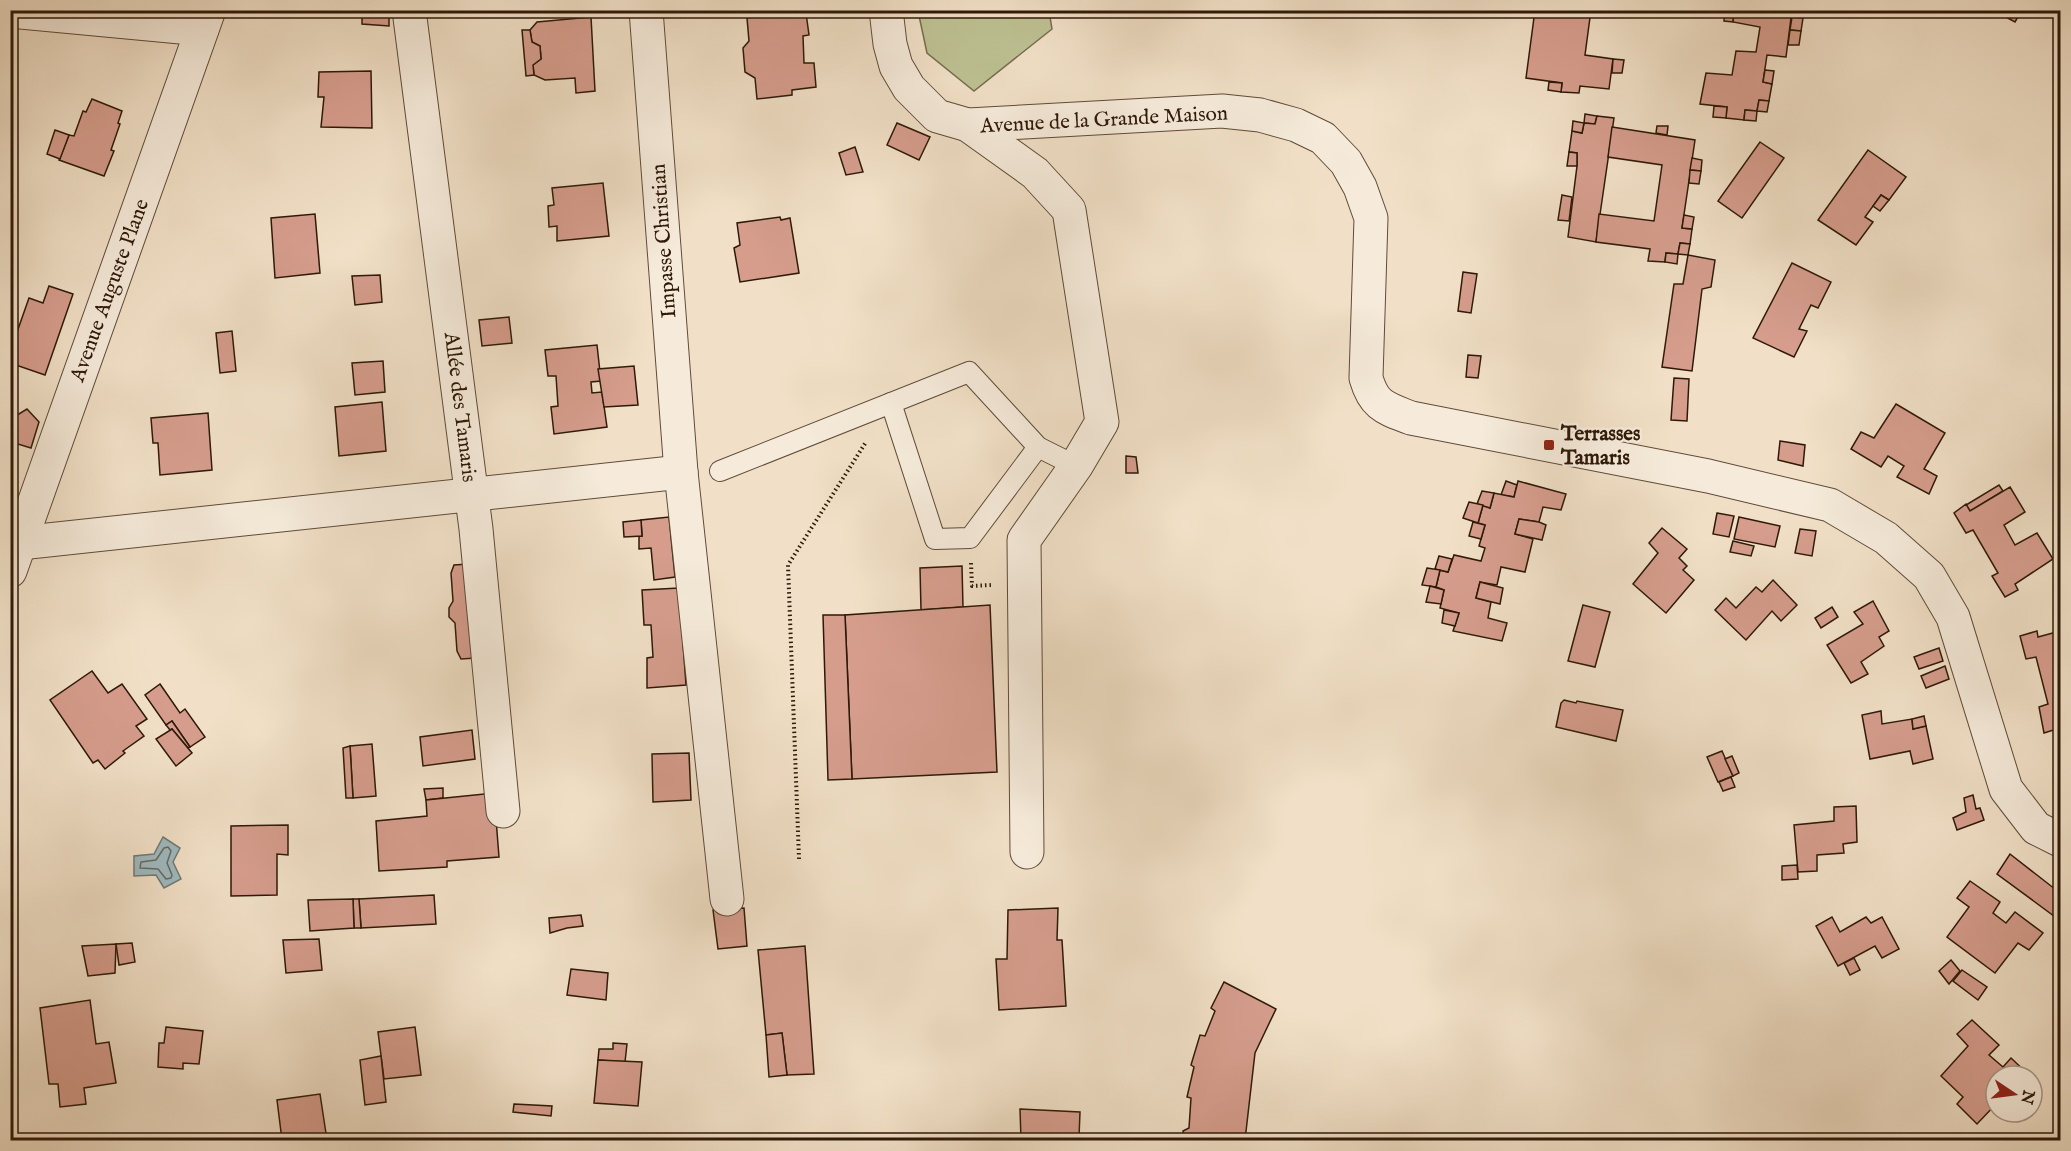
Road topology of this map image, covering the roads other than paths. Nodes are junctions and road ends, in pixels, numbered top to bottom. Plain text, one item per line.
1 (409, 10) edge
2 (646, 10) edge
3 (886, 10) edge
4 (10, 11) edge
5 (206, 20) edge
6 (968, 125) junction
7 (891, 403) junction
8 (1038, 447) junction
9 (1076, 466) junction
10 (720, 471) dead end
11 (681, 472) junction
12 (472, 494) junction
13 (15, 557) edge
14 (503, 811) dead end
15 (2061, 840) edge
16 (1027, 852) dead end
17 (727, 899) dead end

1 - 12 street, Allée des Tamaris
2 - 11 street, Impasse Christian
3 - 6 street, Avenue de la Grande Maison
4 - 5 street
5 - 13 street, Avenue Auguste Plane
6 - 9 street
6 - 15 street, Avenue de la Grande Maison
7 - 8 lane
7 - 8 lane
7 - 10 lane
8 - 9 lane
9 - 16 street
11 - 12 street
11 - 17 street, Impasse Christian
12 - 13 street, Allée des Tamaris
12 - 14 street

